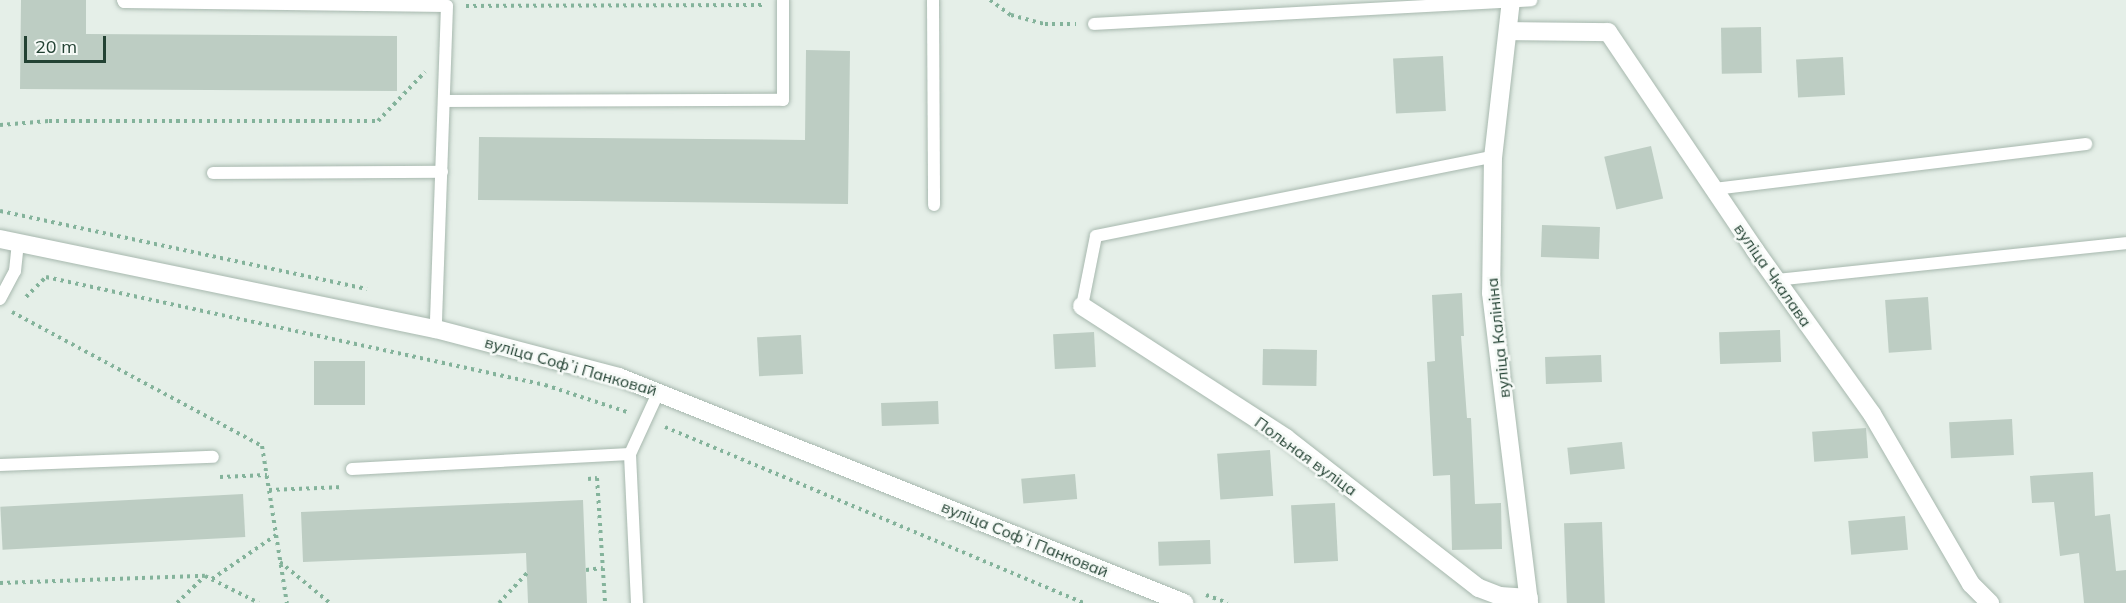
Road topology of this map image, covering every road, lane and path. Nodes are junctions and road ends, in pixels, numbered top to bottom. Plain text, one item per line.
1 (123, 0) edge
2 (933, 0) edge
3 (990, 0) edge
4 (1531, 0) edge
5 (1511, 1) edge
6 (783, 2) edge
7 (448, 3) edge
8 (1094, 24) joint
9 (1508, 31) junction
10 (425, 62) dead end
11 (444, 101) junction
12 (0, 125) edge
13 (2086, 144) dead end
14 (1493, 157) junction
15 (442, 172) junction
16 (213, 173) dead end
17 (1714, 189) junction
18 (934, 205) dead end
19 (0, 239) edge
20 (18, 243) junction
21 (2126, 243) edge
22 (1776, 280) junction
23 (0, 299) edge
24 (1082, 306) joint
25 (11, 312) junction
26 (6, 318) dead end
27 (435, 328) junction
28 (659, 391) junction
29 (646, 419) junction
30 (630, 454) junction
31 (213, 457) dead end
32 (0, 465) edge
33 (352, 469) dead end
34 (597, 478) dead end
35 (276, 535) junction
36 (280, 562) junction
37 (603, 568) junction
38 (586, 570) dead end
39 (527, 573) dead end
40 (204, 576) junction
41 (211, 580) junction
42 (0, 583) edge
43 (1529, 600) edge
44 (177, 603) edge
45 (259, 603) edge
46 (287, 603) edge
47 (330, 603) edge
48 (499, 603) edge
49 (605, 603) edge
50 (637, 603) edge
51 (1084, 603) edge
52 (1184, 603) edge
53 (1990, 603) edge

1 - 7 lane
2 - 18 lane
3 - 8 path
4 - 5 lane
5 - 8 lane
5 - 9 street, вуліца Калініна
6 - 7 path
6 - 11 lane
7 - 11 lane
9 - 14 street, вуліца Калініна
9 - 17 street, вуліца Чкалава
10 - 12 path
11 - 15 lane
13 - 17 lane
14 - 24 lane
14 - 43 street, вуліца Калініна
15 - 16 lane
15 - 27 lane
17 - 22 street, вуліца Чкалава
19 - 20 street, вуліца Софʼі Панковай
20 - 23 lane
20 - 27 street, вуліца Софʼі Панковай
21 - 22 lane
22 - 53 street, вуліца Чкалава
24 - 43 street, Польная вуліца
25 - 26 path
25 - 29 path
25 - 35 path
27 - 28 street, вуліца Софʼі Панковай
28 - 29 lane
28 - 52 street, вуліца Софʼі Панковай
29 - 30 lane
29 - 51 path
30 - 33 lane
30 - 50 lane
31 - 32 lane
34 - 37 path
35 - 36 path
35 - 41 path
36 - 46 path
36 - 47 path
37 - 38 path
37 - 49 path
39 - 48 path
40 - 41 path
40 - 42 path
40 - 44 path
41 - 45 path

